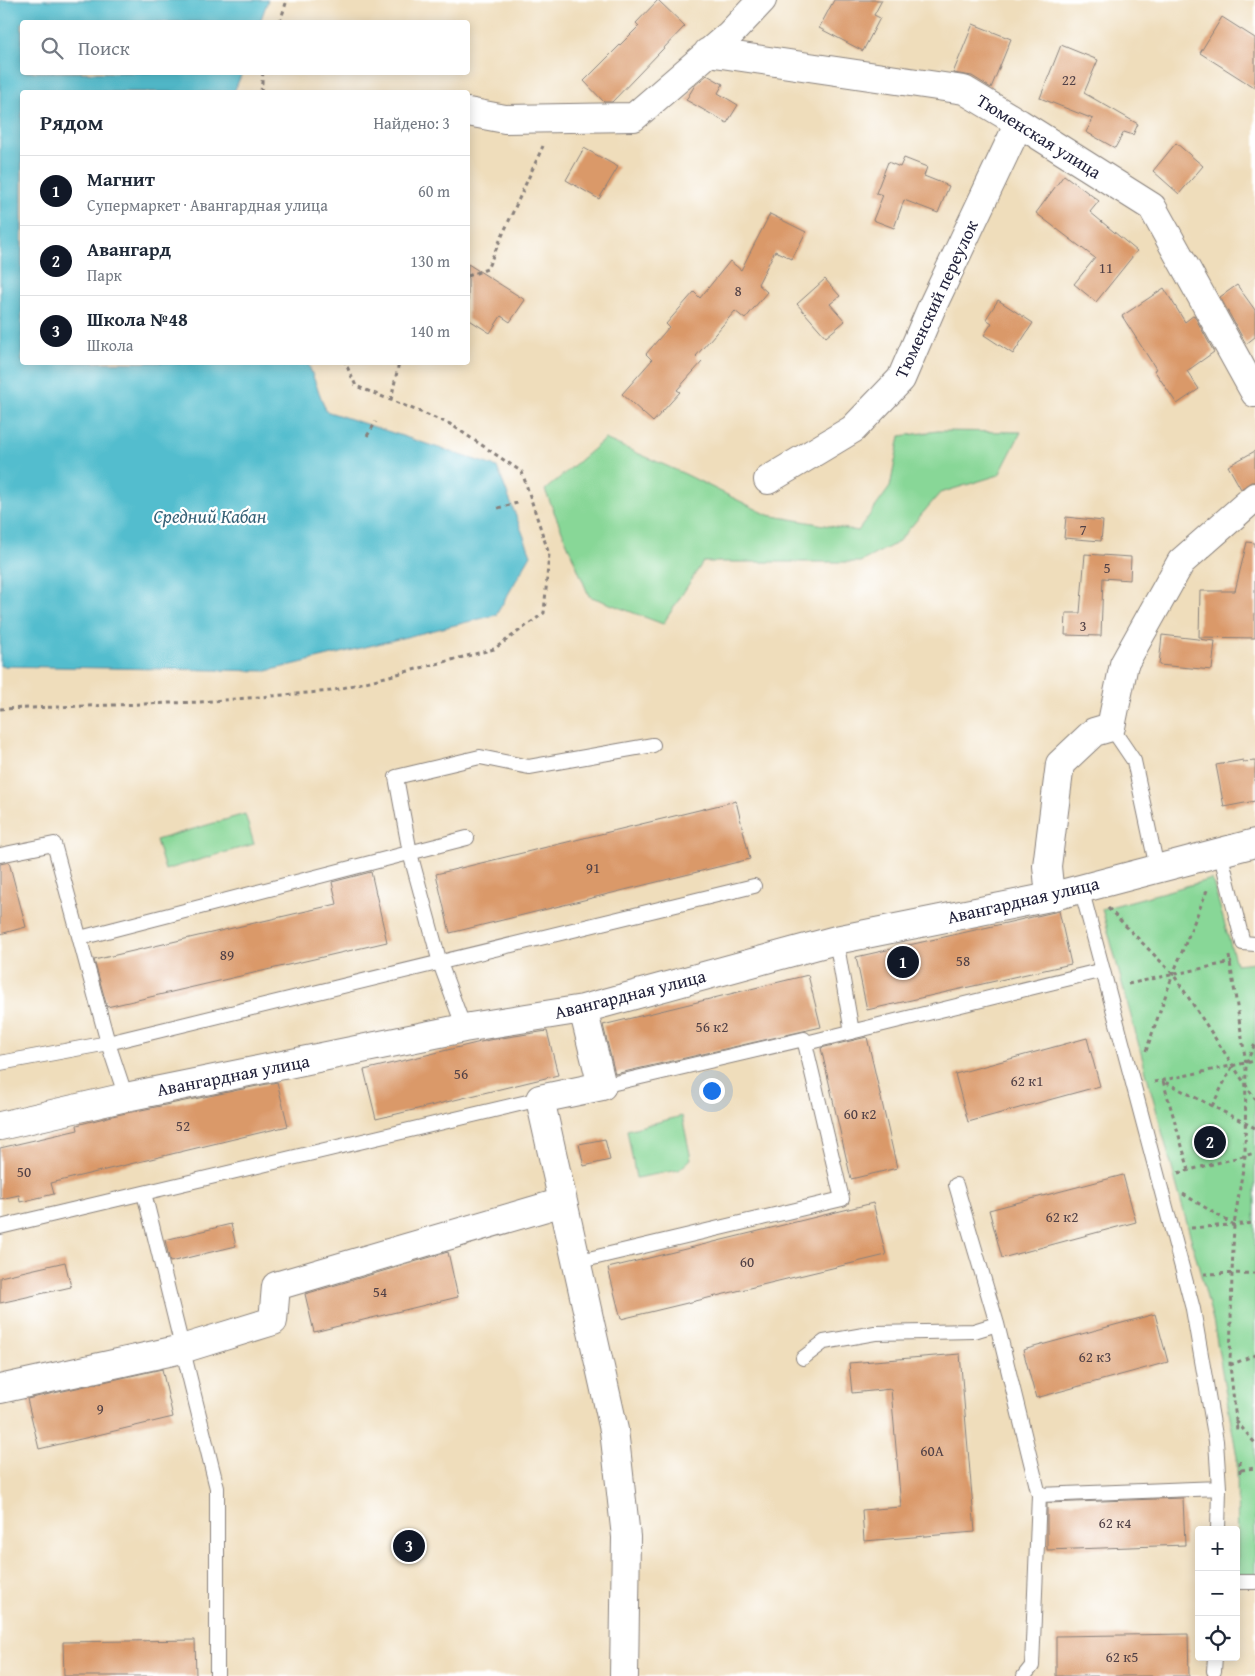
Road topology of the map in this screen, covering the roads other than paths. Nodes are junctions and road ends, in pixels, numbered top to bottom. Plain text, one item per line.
1 (762, 0) edge
2 (708, 52) junction
3 (470, 112) edge
4 (1020, 123) junction
5 (1255, 393) edge
6 (768, 480) dead end
7 (1255, 497) edge
8 (1111, 727) junction
9 (653, 745) dead end
10 (467, 838) dead end
11 (1255, 843) edge
12 (1220, 852) junction
13 (410, 853) junction
14 (0, 855) edge
15 (1157, 868) junction
16 (754, 886) dead end
17 (1081, 888) junction
18 (1050, 897) junction
19 (80, 938) junction
20 (836, 940) junction
21 (1255, 944) edge
22 (440, 963) junction
23 (1103, 970) junction
24 (583, 1009) junction
25 (464, 1028) junction
26 (852, 1032) junction
27 (806, 1043) junction
28 (108, 1044) junction
29 (0, 1063) edge
30 (602, 1086) junction
31 (126, 1096) junction
32 (540, 1099) junction
33 (0, 1126) edge
34 (956, 1185) dead end
35 (144, 1193) junction
36 (563, 1202) junction
37 (0, 1227) edge
38 (576, 1262) junction
39 (997, 1324) junction
40 (182, 1349) junction
41 (803, 1358) dead end
42 (0, 1389) edge
43 (1219, 1488) junction
44 (1039, 1495) junction
45 (1218, 1526) edge
46 (1240, 1582) edge
47 (1255, 1582) edge
48 (217, 1676) edge
49 (624, 1676) edge
50 (1024, 1676) edge

1 - 2 street
2 - 3 street
2 - 4 street, Тюменская улица
4 - 5 street, Тюменская улица
4 - 6 street, Тюменский переулок
7 - 8 street
8 - 15 lane
8 - 18 street
9 - 13 lane
10 - 13 lane
11 - 12 street, Авангардная улица
12 - 15 street, Авангардная улица
12 - 21 lane
13 - 19 lane
13 - 22 lane
14 - 19 lane
15 - 17 street, Авангардная улица
16 - 22 lane
17 - 18 street, Авангардная улица
17 - 23 lane
18 - 20 street, Авангардная улица
19 - 28 lane
20 - 24 street, Авангардная улица
20 - 26 lane
22 - 25 lane
22 - 28 lane
23 - 26 lane
23 - 43 lane
24 - 25 street, Авангардная улица
24 - 30 street
25 - 31 street, Авангардная улица
26 - 27 lane
27 - 30 lane
27 - 38 lane
28 - 29 lane
28 - 31 lane
30 - 32 street
31 - 33 street, Авангардная улица
32 - 35 lane
32 - 36 street
34 - 39 lane
35 - 37 lane
35 - 40 lane
36 - 38 street
36 - 40 street
38 - 49 street
39 - 41 lane
39 - 44 lane
40 - 42 street
40 - 48 lane
43 - 44 lane
43 - 45 lane
44 - 50 lane
46 - 47 lane

